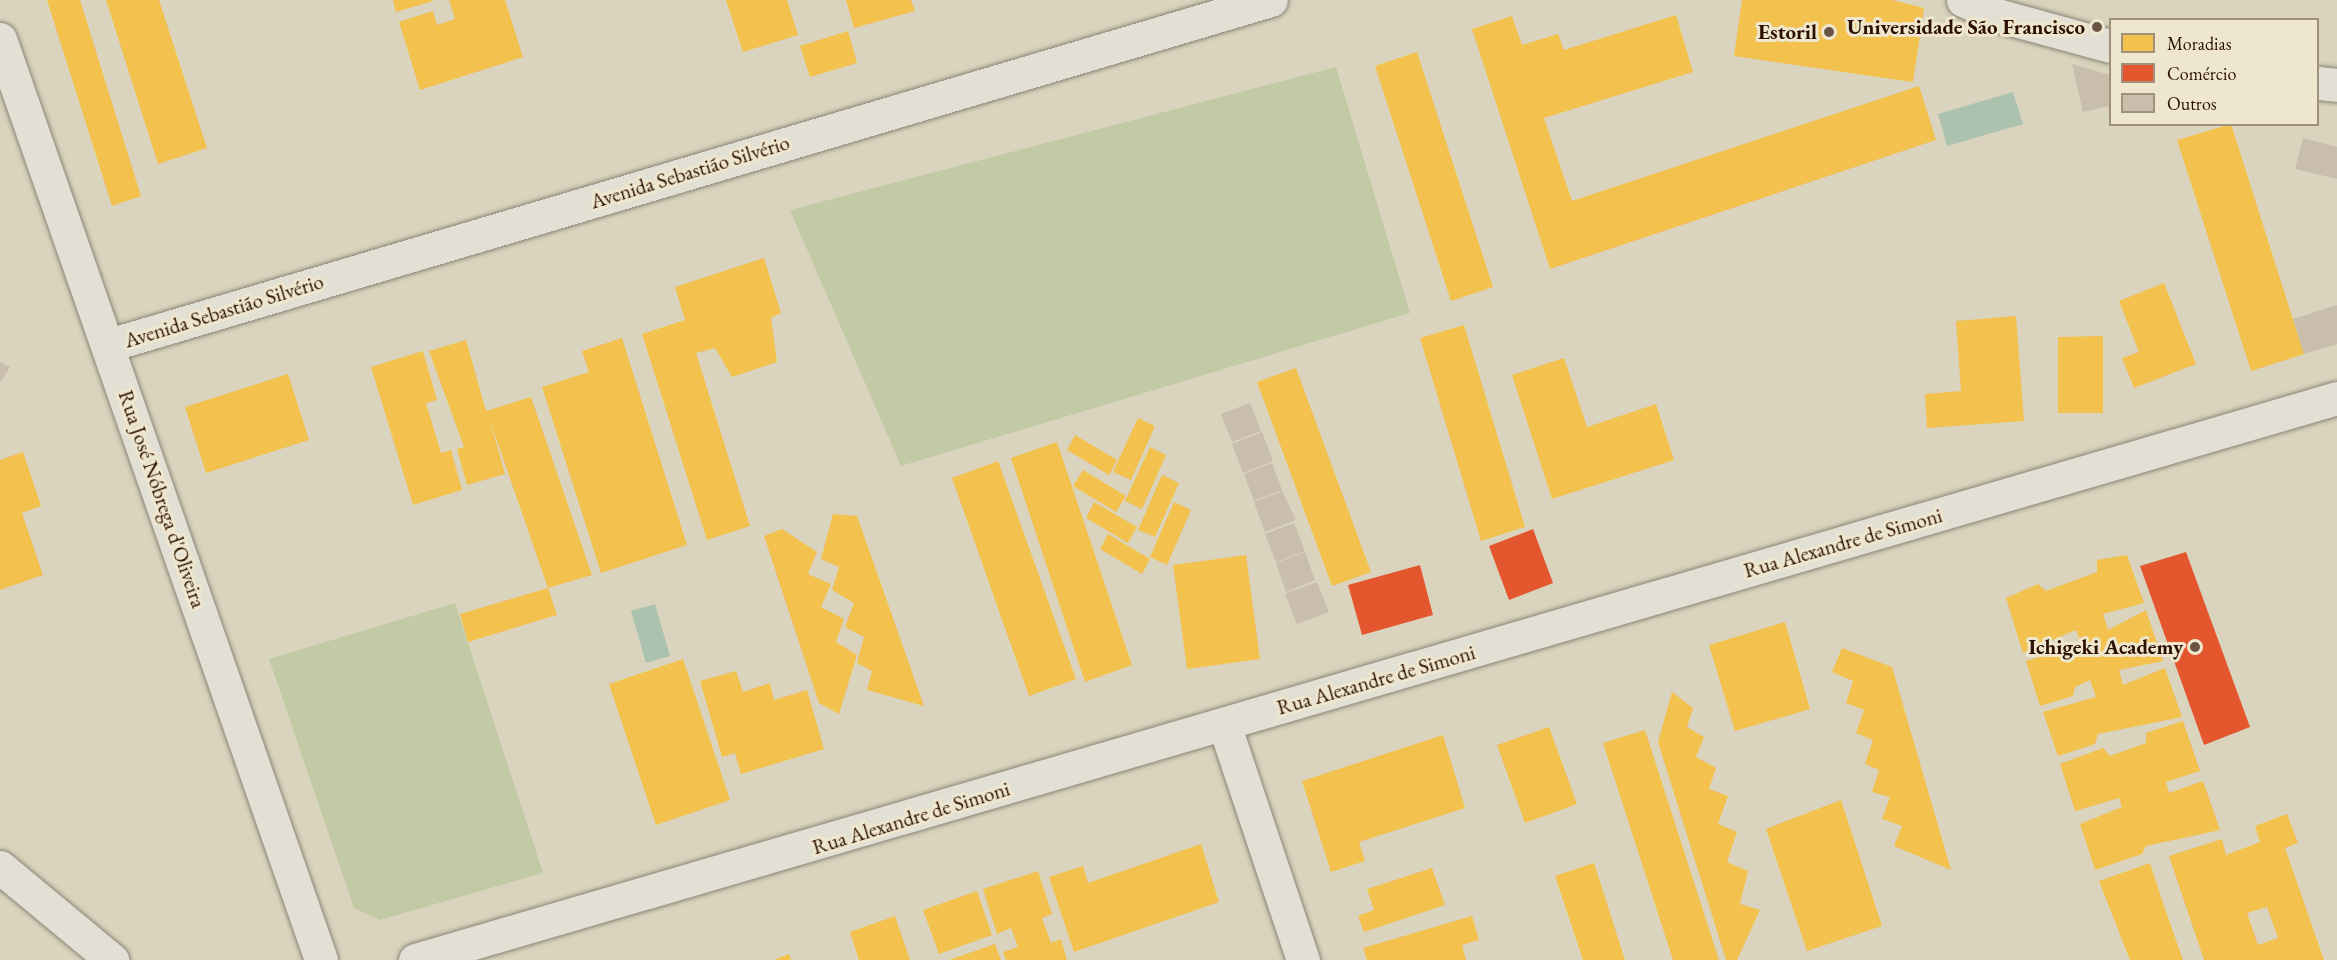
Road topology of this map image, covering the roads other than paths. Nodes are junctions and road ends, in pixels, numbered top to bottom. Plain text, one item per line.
1 (1271, 0) edge
2 (1963, 0) edge
3 (0, 39) edge
4 (2109, 46) edge
5 (2319, 83) edge
6 (2337, 85) edge
7 (108, 345) junction
8 (2337, 398) edge
9 (1224, 724) junction
10 (0, 867) edge
11 (112, 960) edge
12 (321, 960) edge
13 (415, 960) edge
14 (1303, 960) edge

1 - 7 street, Avenida Sebastião Silvério
2 - 4 street
3 - 7 street, Rua José Nóbrega d'Oliveira
5 - 6 street
7 - 12 street, Rua José Nóbrega d'Oliveira
8 - 9 street, Rua Alexandre de Simoni
9 - 13 street, Rua Alexandre de Simoni
9 - 14 street
10 - 11 street

